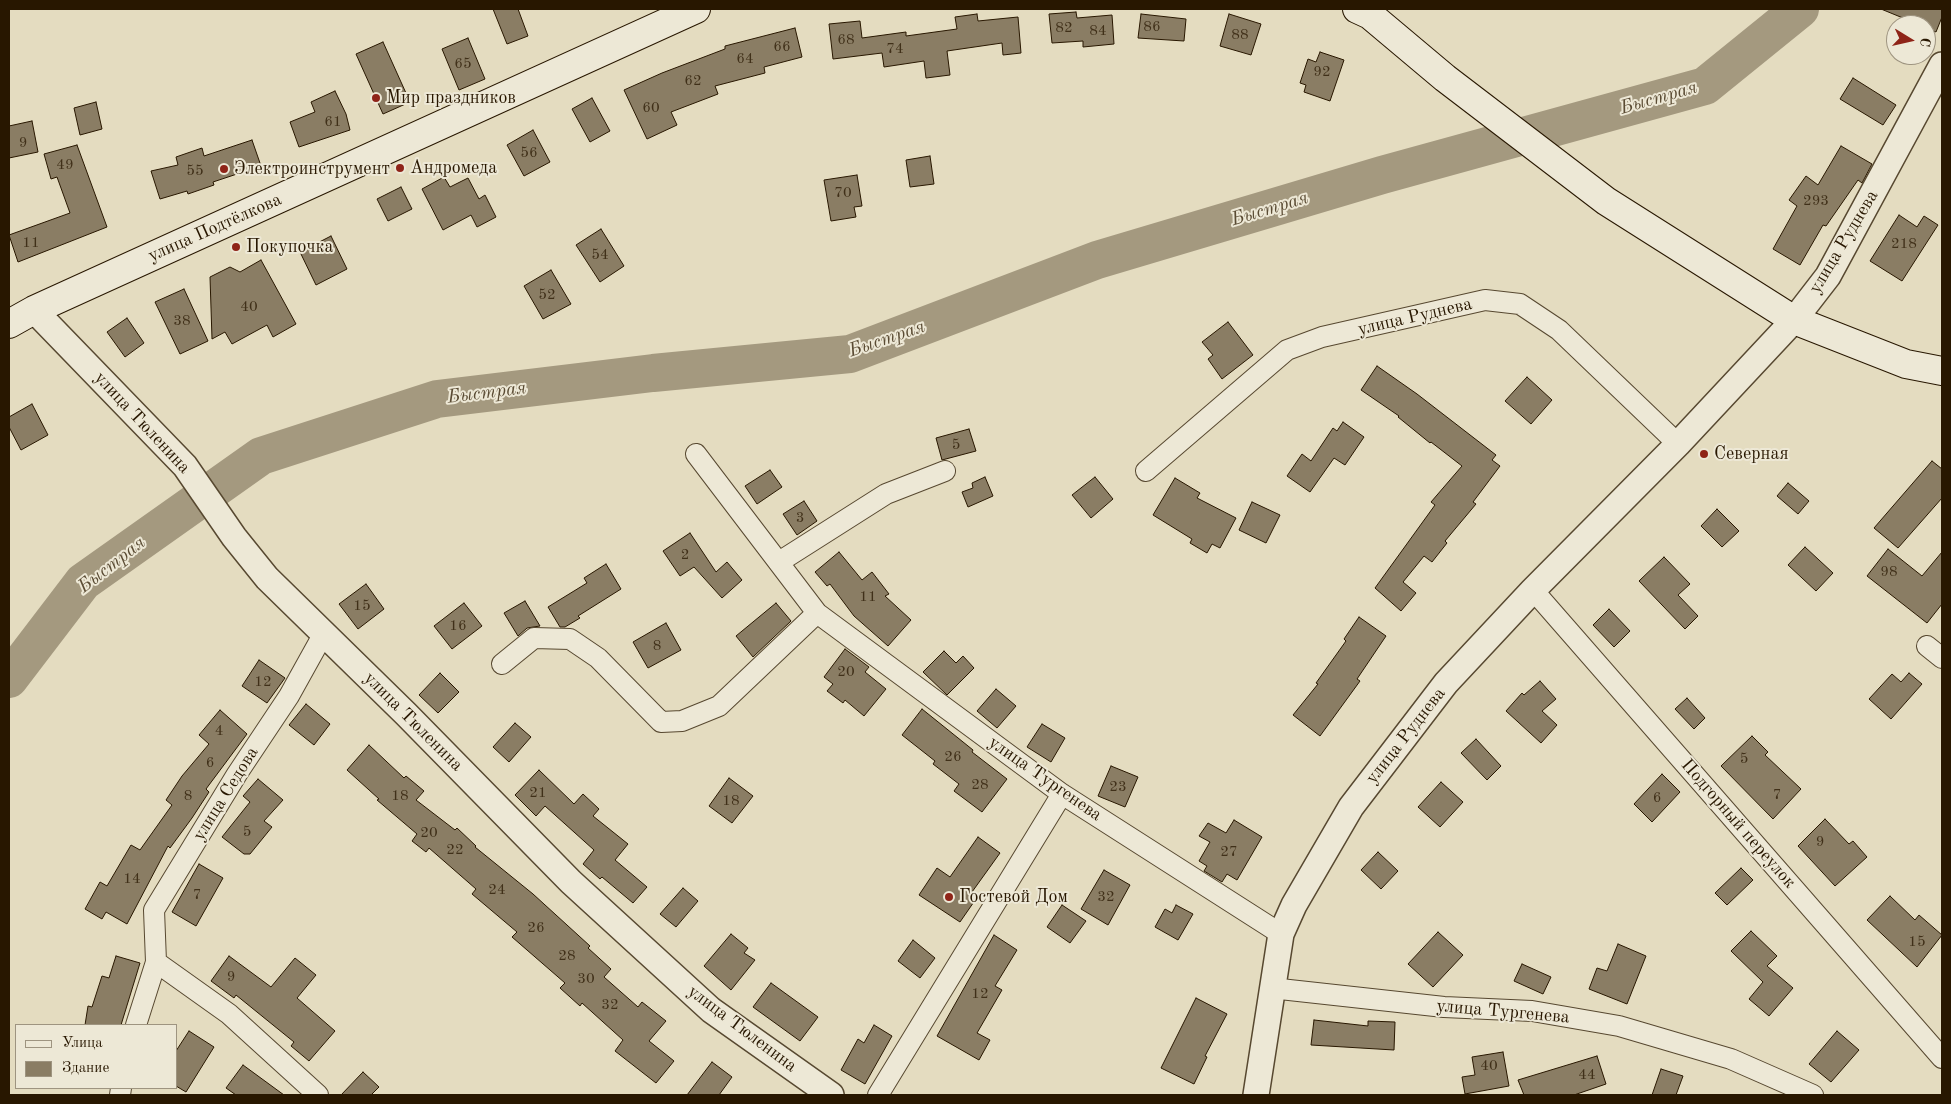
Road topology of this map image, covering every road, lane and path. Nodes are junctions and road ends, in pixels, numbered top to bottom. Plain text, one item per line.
1 (696, 9) edge
2 (1367, 11) edge
3 (1942, 65) edge
4 (34, 310) junction
5 (1794, 320) junction
6 (9, 324) edge
7 (1942, 371) edge
8 (1678, 444) junction
9 (696, 454) dead end
10 (945, 471) dead end
11 (1146, 471) dead end
12 (779, 562) junction
13 (1533, 590) junction
14 (817, 612) junction
15 (324, 633) junction
16 (502, 664) dead end
17 (1062, 794) junction
18 (1281, 934) junction
19 (156, 962) junction
20 (1271, 988) junction
21 (136, 1024) edge
22 (1942, 1058) edge
23 (318, 1095) edge
24 (831, 1095) edge
25 (878, 1095) edge
26 (1256, 1095) edge
27 (1813, 1095) edge

1 - 4 main road, улица Подтёлкова
2 - 5 main road
3 - 5 street, улица Руднева
4 - 6 main road, улица Подтёлкова
4 - 15 street, улица Тюленина
5 - 7 main road
5 - 8 street, улица Руднева
8 - 11 street, улица Руднева
8 - 13 street, улица Руднева
9 - 12 street, улица Тургенева
10 - 12 street
12 - 14 street, улица Тургенева
13 - 18 street, улица Руднева
13 - 22 street, Подгорный переулок
14 - 16 street
14 - 17 street, улица Тургенева
15 - 19 street, улица Седова
15 - 24 street, улица Тюленина
17 - 18 street, улица Тургенева
17 - 25 street
18 - 20 street, улица Руднева
19 - 21 street, улица Седова
19 - 23 street
20 - 26 street, улица Руднева
20 - 27 street, улица Тургенева

